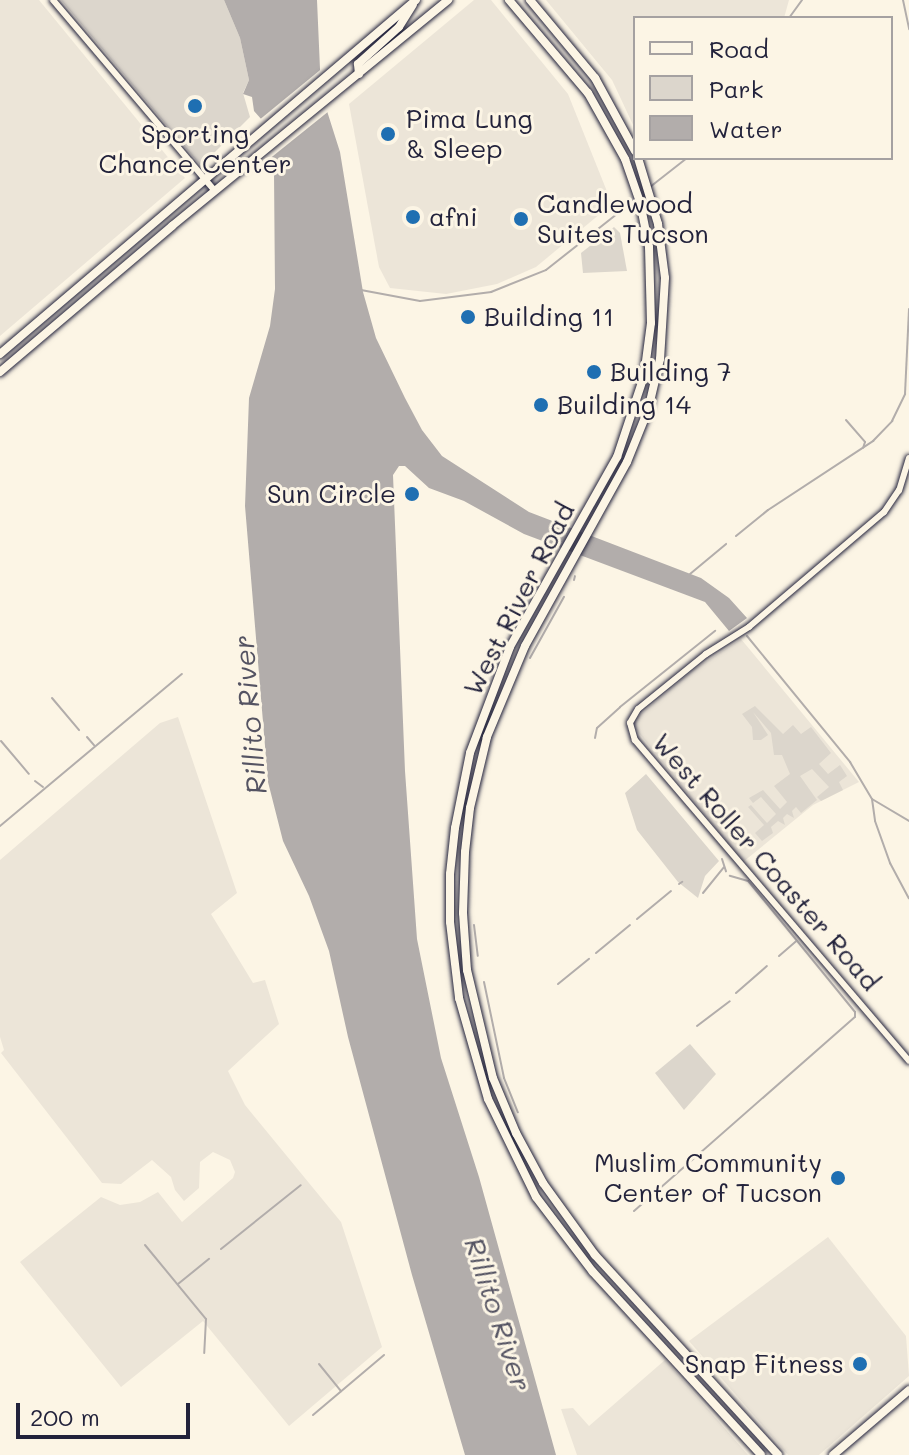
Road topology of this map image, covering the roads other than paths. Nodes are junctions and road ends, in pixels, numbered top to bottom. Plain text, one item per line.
1 (53, 0) edge
2 (416, 0) edge
3 (448, 0) edge
4 (509, 0) edge
5 (530, 0) edge
6 (359, 74) junction
7 (633, 147) edge
8 (639, 160) edge
9 (204, 178) junction
10 (215, 191) junction
11 (0, 354) edge
12 (0, 372) edge
13 (909, 458) edge
14 (502, 665) junction
15 (513, 670) junction
16 (909, 1061) edge
17 (909, 1390) edge
18 (761, 1455) edge
19 (778, 1455) edge
20 (833, 1455) edge

1 - 9 street
2 - 6 main road
2 - 9 main road
3 - 6 main road
4 - 14 main road, West River Road
5 - 7 main road
6 - 10 main road
8 - 15 main road, West River Road
9 - 10 street
9 - 11 main road
10 - 12 main road
13 - 16 street, West Roller Coaster Road
14 - 15 main road
14 - 18 main road, West River Road
15 - 19 main road, West River Road
17 - 20 main road

